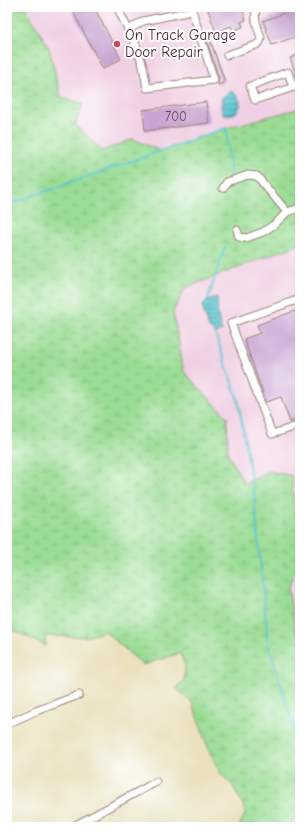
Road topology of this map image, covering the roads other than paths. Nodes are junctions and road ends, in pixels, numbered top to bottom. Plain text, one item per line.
1 (117, 7) edge
2 (258, 8) edge
3 (192, 9) edge
4 (128, 30) junction
5 (227, 55) dead end
6 (297, 86) edge
7 (223, 188) dead end
8 (300, 208) edge
9 (287, 212) junction
10 (237, 230) dead end
11 (300, 299) edge
12 (300, 425) edge
13 (79, 695) dead end
14 (7, 724) edge
15 (156, 782) dead end
16 (72, 827) edge

1 - 4 street
2 - 5 street
3 - 4 street
3 - 4 street
6 - 6 street
7 - 9 street
8 - 9 street
9 - 10 street
11 - 12 street
13 - 14 street
15 - 16 street

